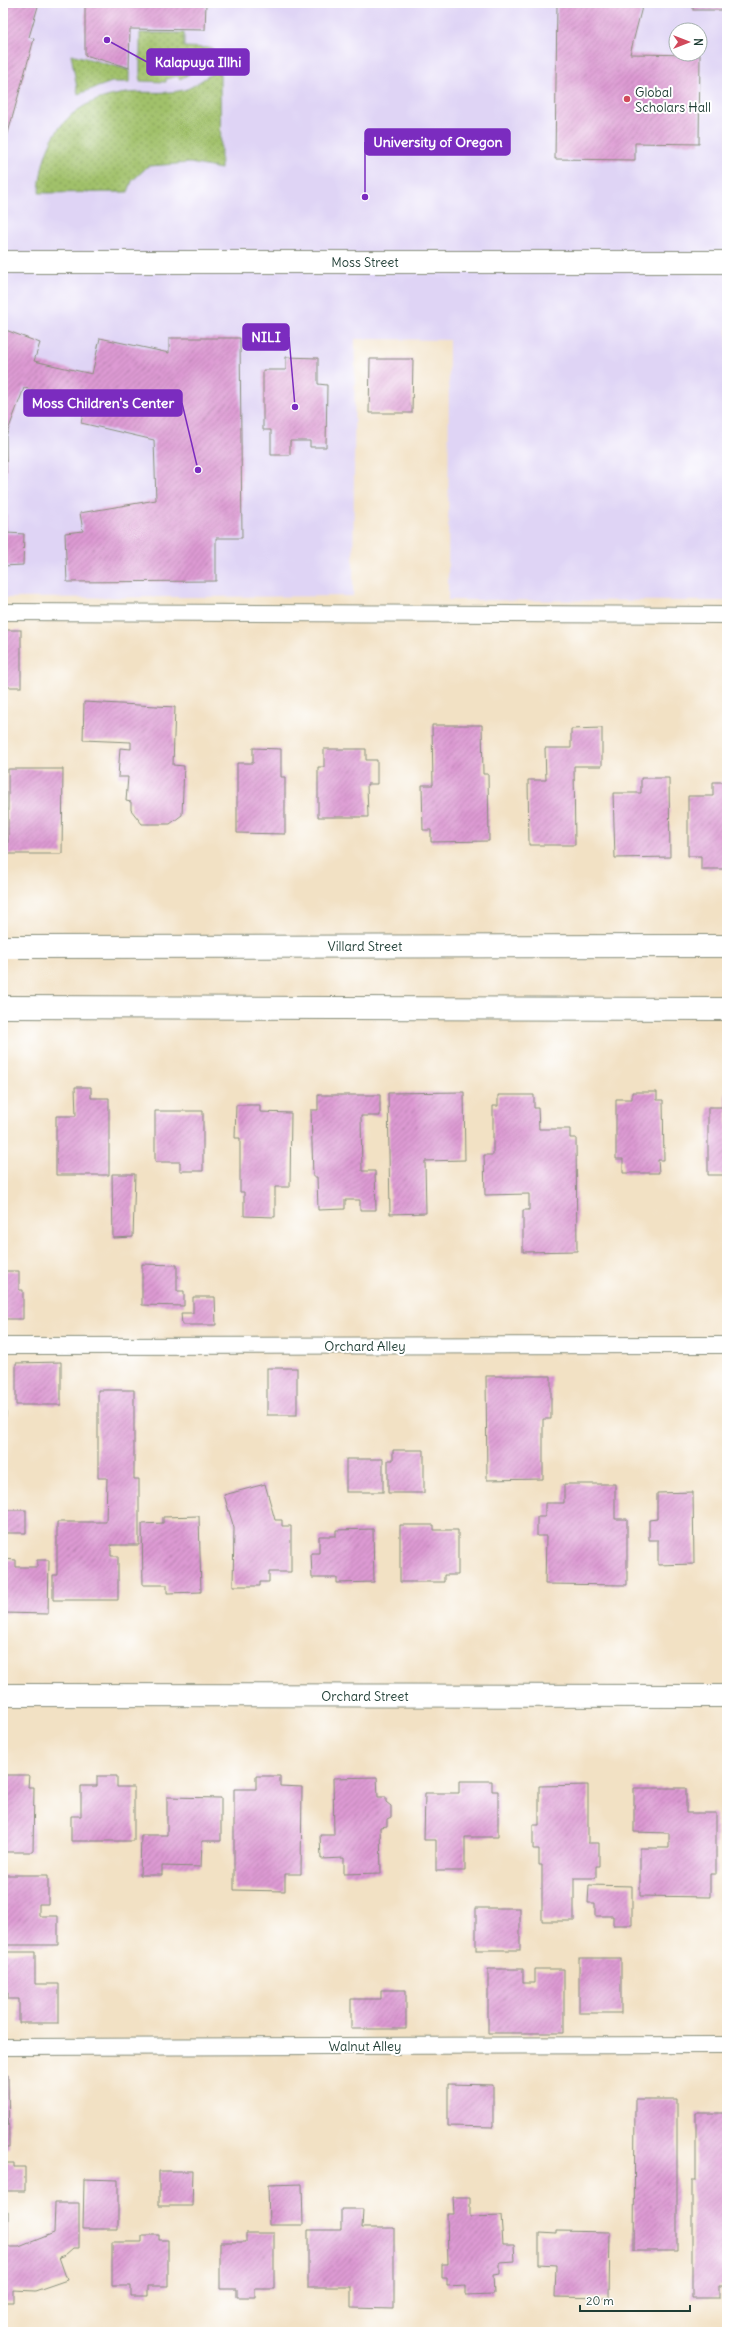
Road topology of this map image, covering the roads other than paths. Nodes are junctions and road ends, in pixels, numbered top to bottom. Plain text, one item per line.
1 (3, 262) edge
2 (727, 262) edge
3 (3, 612) edge
4 (727, 615) edge
5 (727, 946) edge
6 (3, 947) edge
7 (3, 1007) edge
8 (727, 1009) edge
9 (727, 1345) edge
10 (3, 1346) edge
11 (3, 1695) edge
12 (727, 1696) edge
13 (727, 2045) edge
14 (3, 2047) edge

1 - 2 street, Moss Street
3 - 4 lane
5 - 6 street, Villard Street
7 - 8 street
9 - 10 lane, Orchard Alley
11 - 12 street, Orchard Street
13 - 14 lane, Walnut Alley

